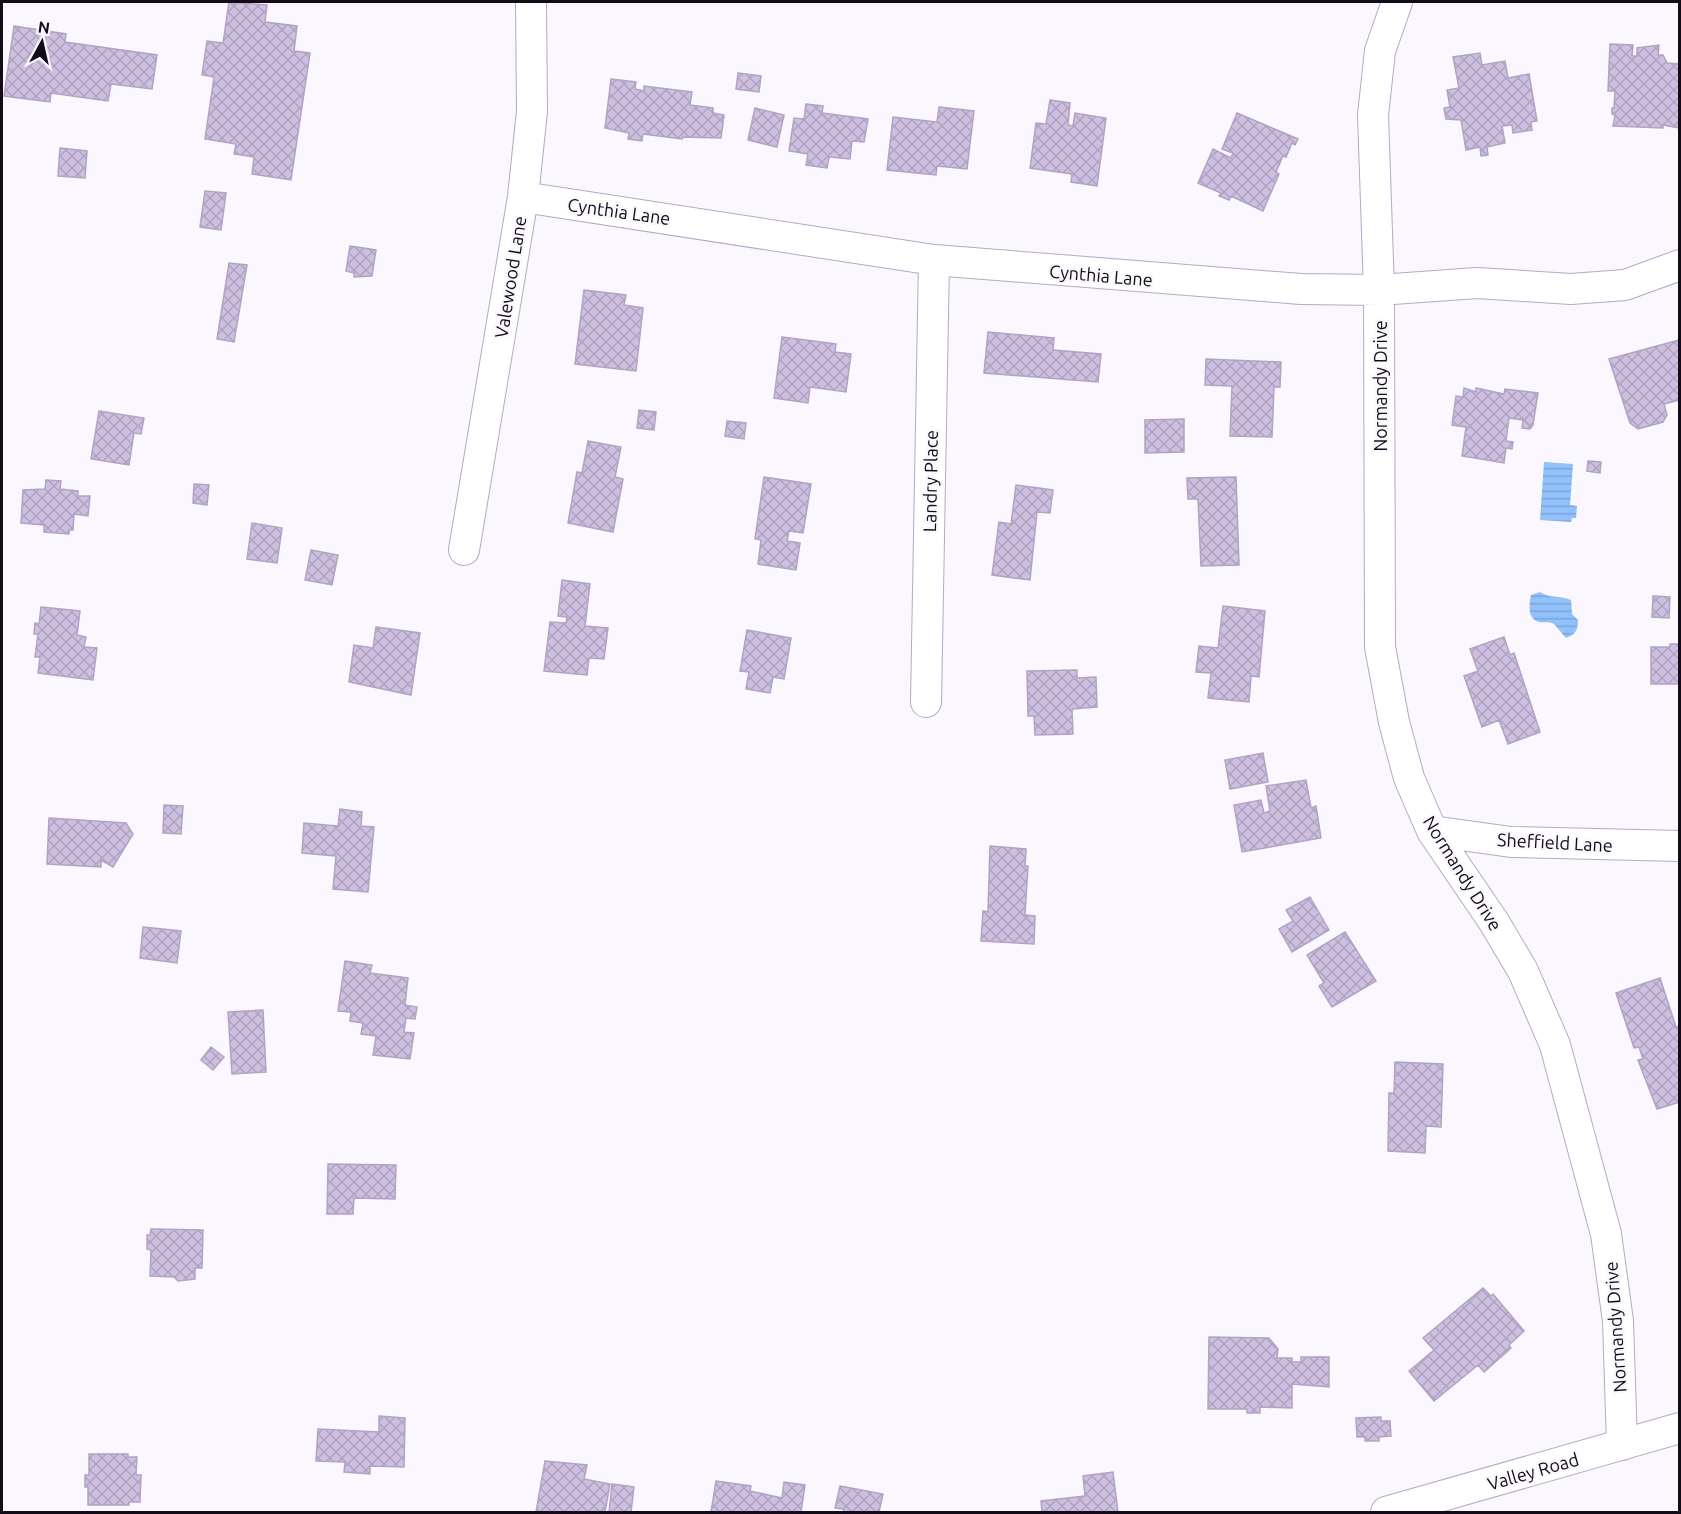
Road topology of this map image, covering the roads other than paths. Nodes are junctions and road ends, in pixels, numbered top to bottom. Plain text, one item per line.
1 (531, 2) edge
2 (1397, 2) edge
3 (523, 197) junction
4 (934, 260) junction
5 (1680, 265) edge
6 (1379, 290) junction
7 (464, 550) dead end
8 (926, 702) dead end
9 (1432, 831) junction
10 (1680, 846) edge
11 (1680, 1428) edge
12 (1622, 1445) junction
13 (1386, 1512) edge

1 - 3 street, Valewood Lane
2 - 6 street, Normandy Drive
3 - 4 street, Cynthia Lane
3 - 7 street, Valewood Lane
4 - 6 street, Cynthia Lane
4 - 8 street, Landry Place
5 - 6 street, Cynthia Lane
6 - 9 street, Normandy Drive
9 - 10 street, Sheffield Lane
9 - 12 street, Normandy Drive
11 - 12 street, Valley Road
12 - 13 street, Valley Road

